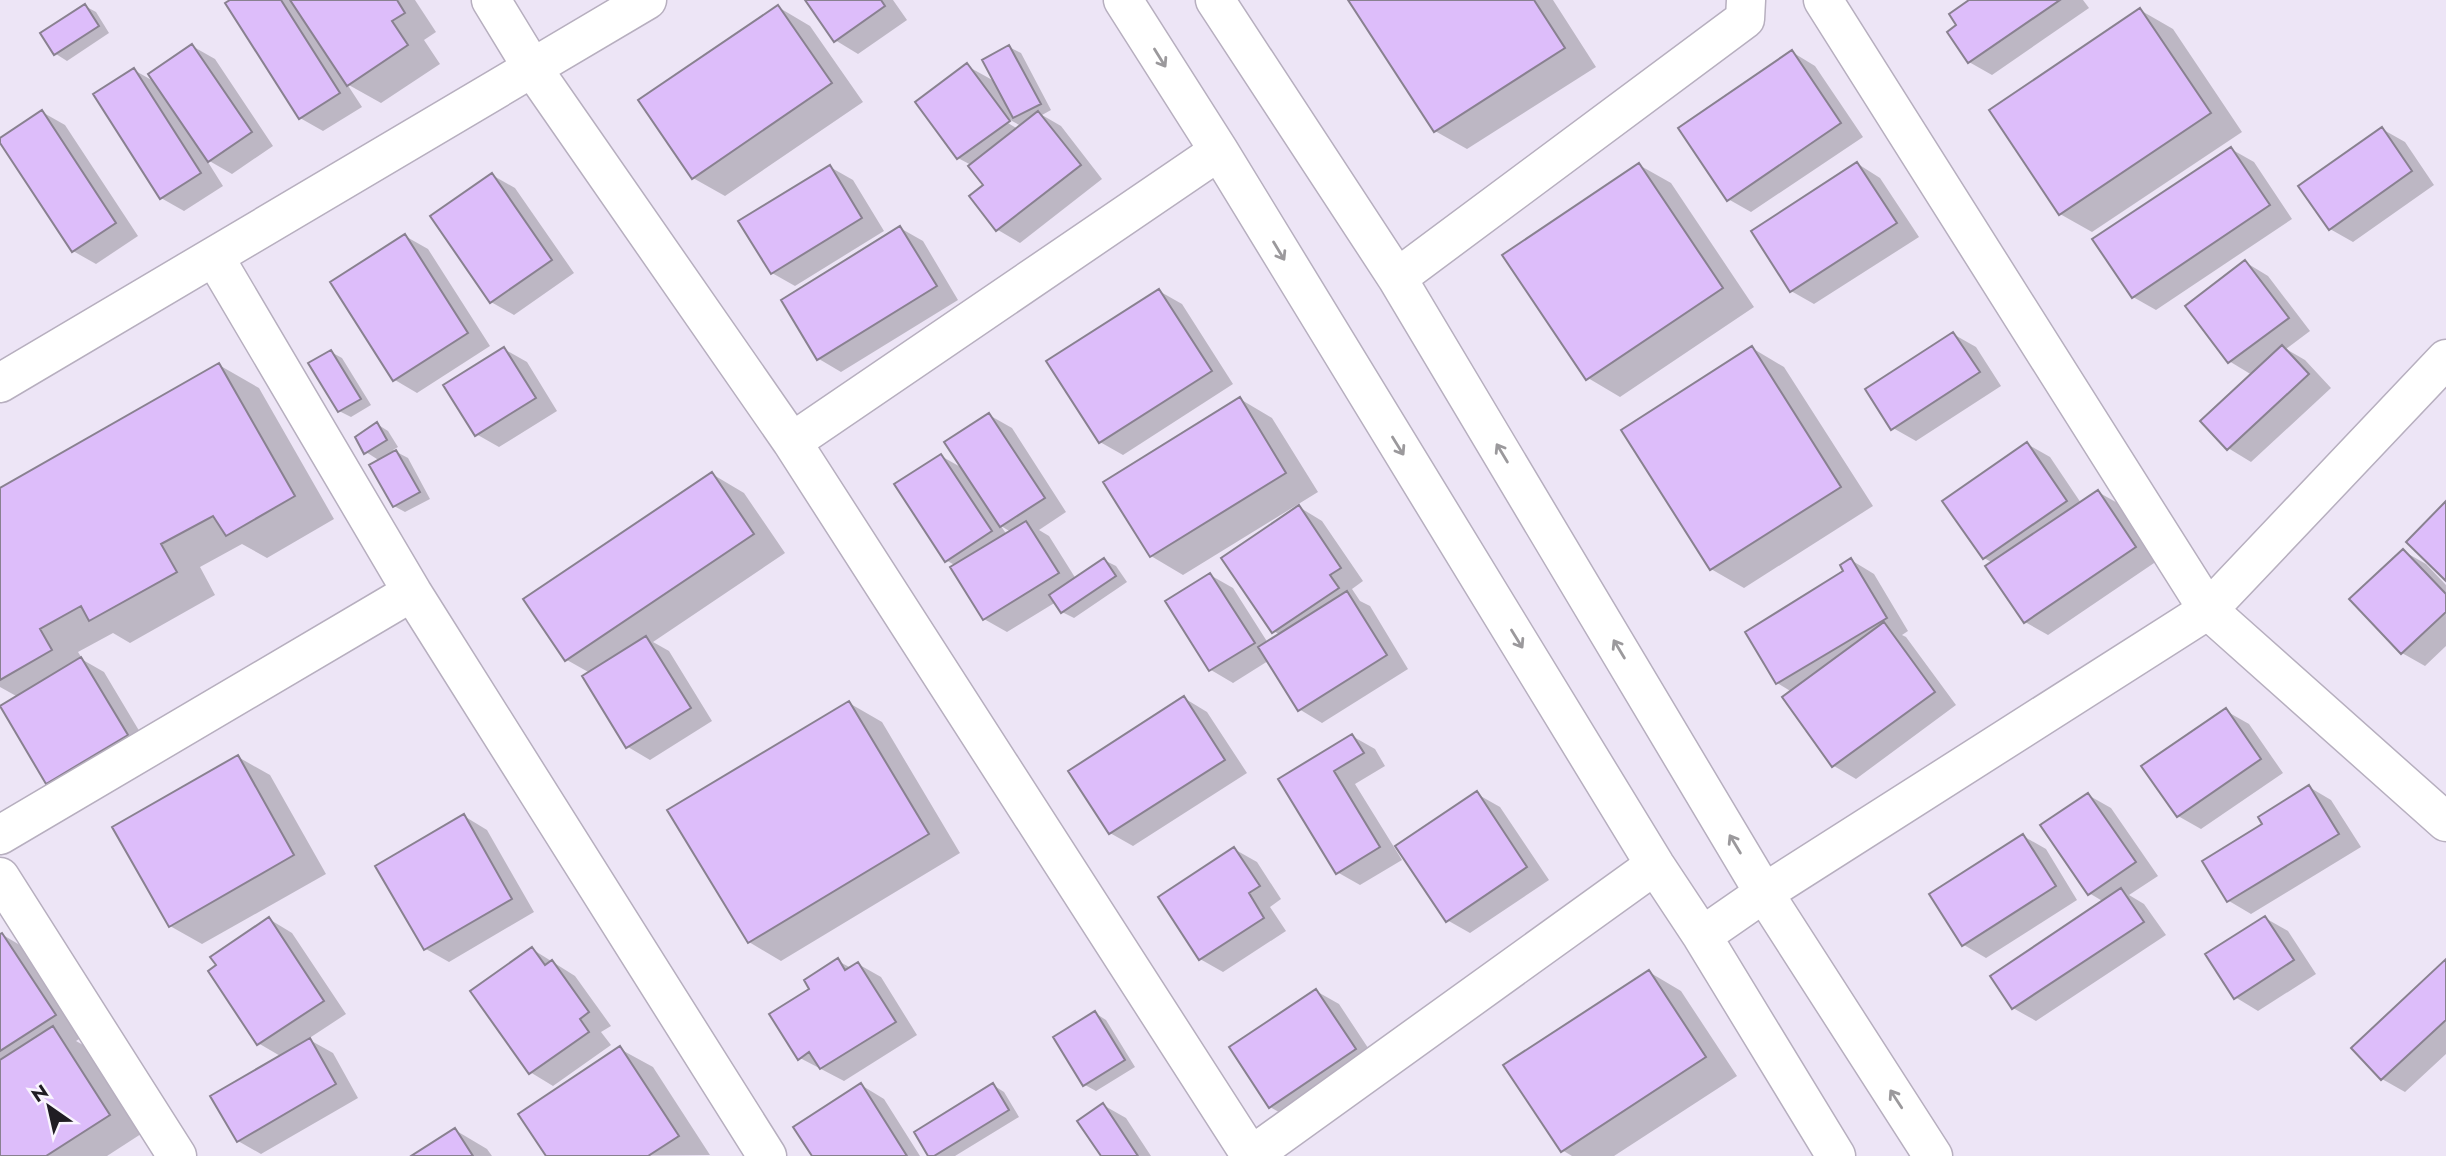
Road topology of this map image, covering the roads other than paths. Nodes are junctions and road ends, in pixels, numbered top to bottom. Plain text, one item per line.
1 (491, 0) edge
2 (648, 0) edge
3 (1123, 0) edge
4 (1215, 0) edge
5 (1746, 0) edge
6 (1823, 0) edge
7 (533, 69) junction
8 (1219, 151) junction
9 (215, 258) junction
10 (1397, 278) junction
11 (2446, 359) edge
12 (0, 383) edge
13 (792, 442) junction
14 (412, 592) junction
15 (2208, 610) junction
16 (2446, 822) edge
17 (0, 835) edge
18 (1655, 865) junction
19 (0, 877) edge
20 (1764, 893) junction
21 (1702, 936) junction
22 (162, 1151) edge
23 (767, 1156) edge
24 (1251, 1156) edge
25 (1836, 1156) edge
26 (1933, 1156) edge

1 - 7 street
2 - 7 street
3 -> 8 street
4 - 10 street
5 - 10 street
6 - 15 street
7 - 9 street
7 - 13 street
8 - 13 street
8 -> 18 street
9 - 12 street
9 - 14 street
20 -> 10 street
11 - 15 street
13 - 24 street
14 - 17 street
14 - 23 street
15 - 16 street
15 - 20 street
18 - 21 street
18 - 24 street
19 - 22 street
20 - 21 street
26 -> 20 street
21 - 25 street

